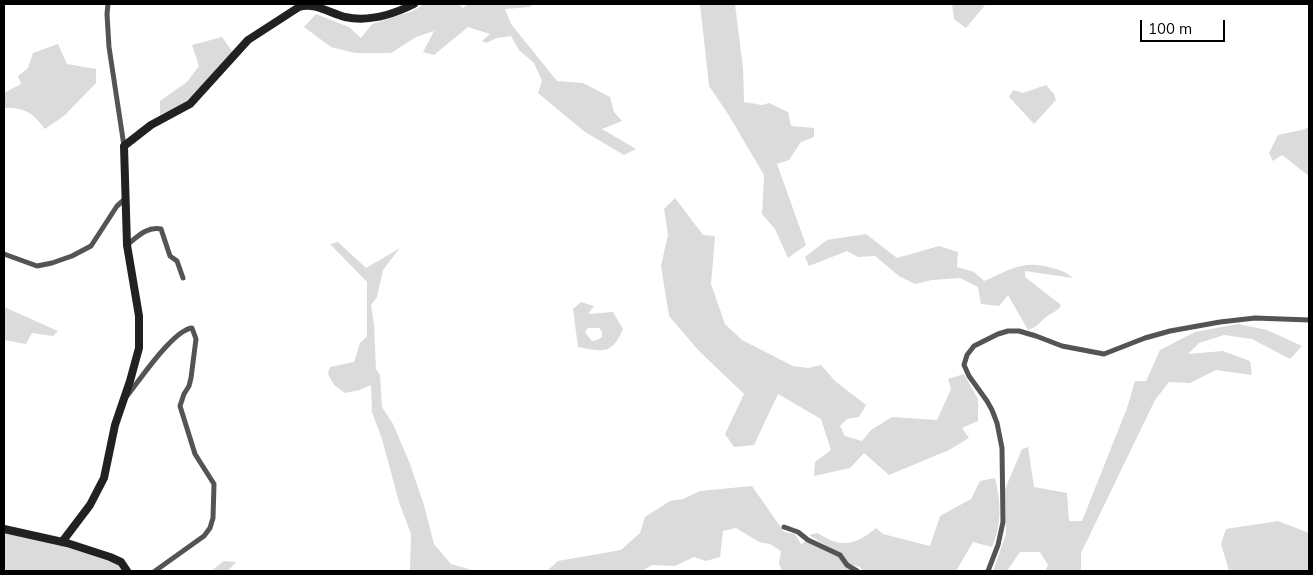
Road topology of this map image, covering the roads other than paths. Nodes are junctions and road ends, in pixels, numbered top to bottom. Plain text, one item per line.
1 (108, 4) edge
2 (414, 4) edge
3 (124, 146) junction
4 (125, 199) junction
5 (127, 245) junction
6 (4, 254) edge
7 (183, 278) dead end
8 (1309, 320) edge
9 (124, 399) junction
10 (784, 527) dead end
11 (4, 529) edge
12 (62, 542) junction
13 (127, 571) edge
14 (155, 571) edge
15 (857, 571) edge
16 (988, 571) edge

1 - 3 street
2 - 3 street
3 - 4 street
4 - 5 street
4 - 6 street
5 - 7 street
5 - 9 street
8 - 16 street
9 - 12 street
9 - 14 street
10 - 15 street
11 - 12 street
12 - 13 street

